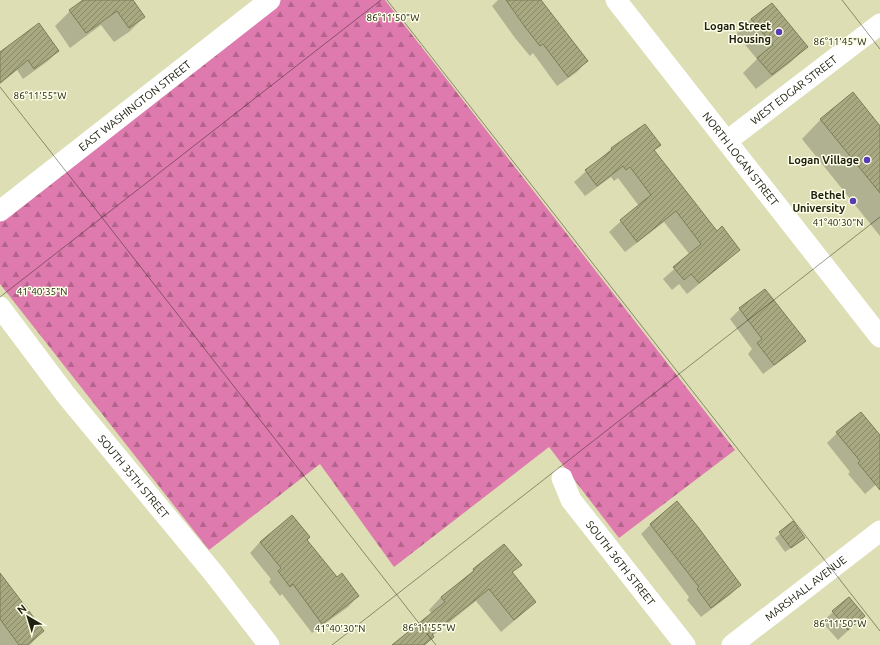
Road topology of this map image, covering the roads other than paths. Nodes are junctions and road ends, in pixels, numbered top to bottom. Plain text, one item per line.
1 (270, 0) edge
2 (616, 0) edge
3 (880, 24) edge
4 (727, 141) junction
5 (0, 211) edge
6 (0, 307) edge
7 (880, 337) edge
8 (562, 478) dead end
9 (880, 531) edge
10 (269, 645) edge
11 (684, 645) edge
12 (732, 645) edge

1 - 5 street, EAST WASHINGTON STREET
2 - 4 street, NORTH LOGAN STREET
3 - 4 street, WEST EDGAR STREET
4 - 7 street, NORTH LOGAN STREET
6 - 10 street, SOUTH 35TH STREET
8 - 11 street, SOUTH 36TH STREET
9 - 12 street, MARSHALL AVENUE

